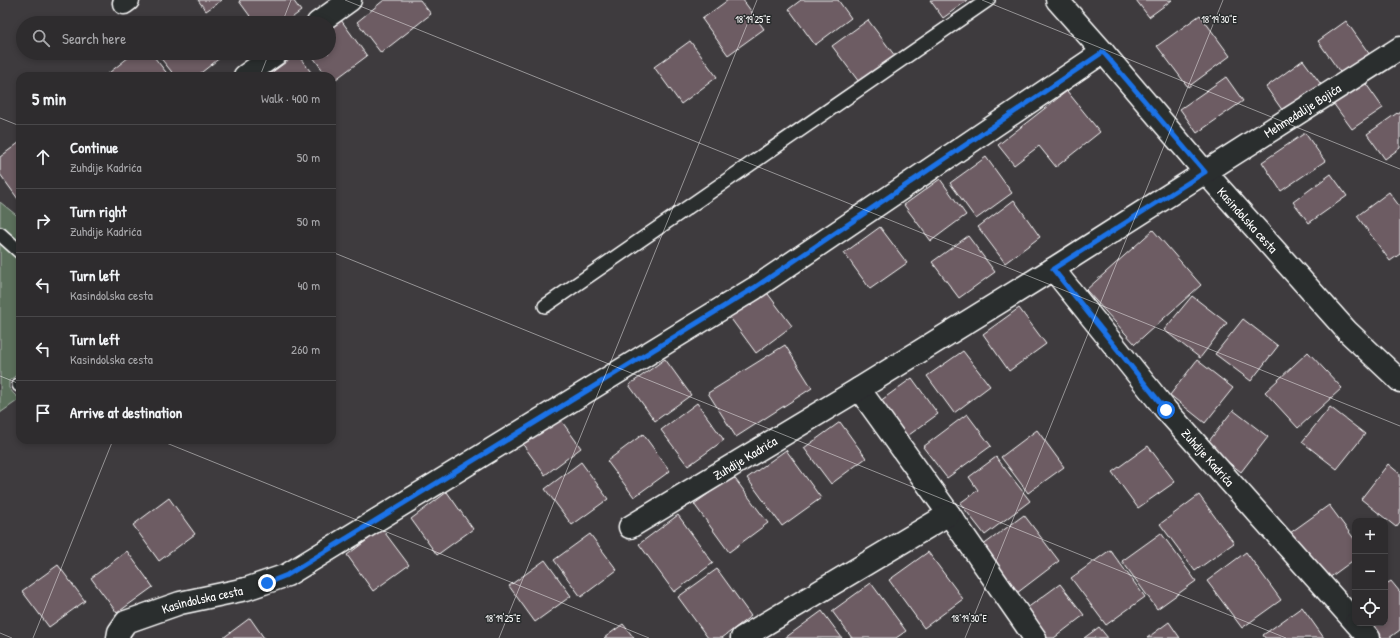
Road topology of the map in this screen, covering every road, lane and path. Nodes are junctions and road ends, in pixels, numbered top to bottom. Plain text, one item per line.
1 (350, 0) edge
2 (988, 0) edge
3 (1057, 0) edge
4 (328, 16) edge
5 (1400, 48) edge
6 (1103, 52) junction
7 (267, 60) edge
8 (251, 72) edge
9 (1205, 172) junction
10 (0, 234) edge
11 (16, 248) edge
12 (1053, 269) junction
13 (545, 306) dead end
14 (1400, 381) edge
15 (859, 389) junction
16 (949, 514) junction
17 (630, 527) dead end
18 (1352, 618) edge
19 (1359, 626) edge
20 (118, 638) edge
21 (742, 638) edge
22 (1035, 638) edge
23 (1369, 638) edge

1 - 4 street
2 - 13 lane
3 - 6 street, Kasindolska cesta
5 - 9 street, Mehmedalije Bojića
6 - 9 street, Kasindolska cesta
6 - 20 street, Kasindolska cesta
7 - 8 street
9 - 12 street, Zuhdije Kadrića
9 - 14 street, Kasindolska cesta
10 - 11 lane
12 - 15 street, Zuhdije Kadrića
12 - 18 street, Zuhdije Kadrića
15 - 16 street
15 - 17 street, Zuhdije Kadrića
16 - 21 street
16 - 22 street
19 - 23 street, Zuhdije Kadrića

